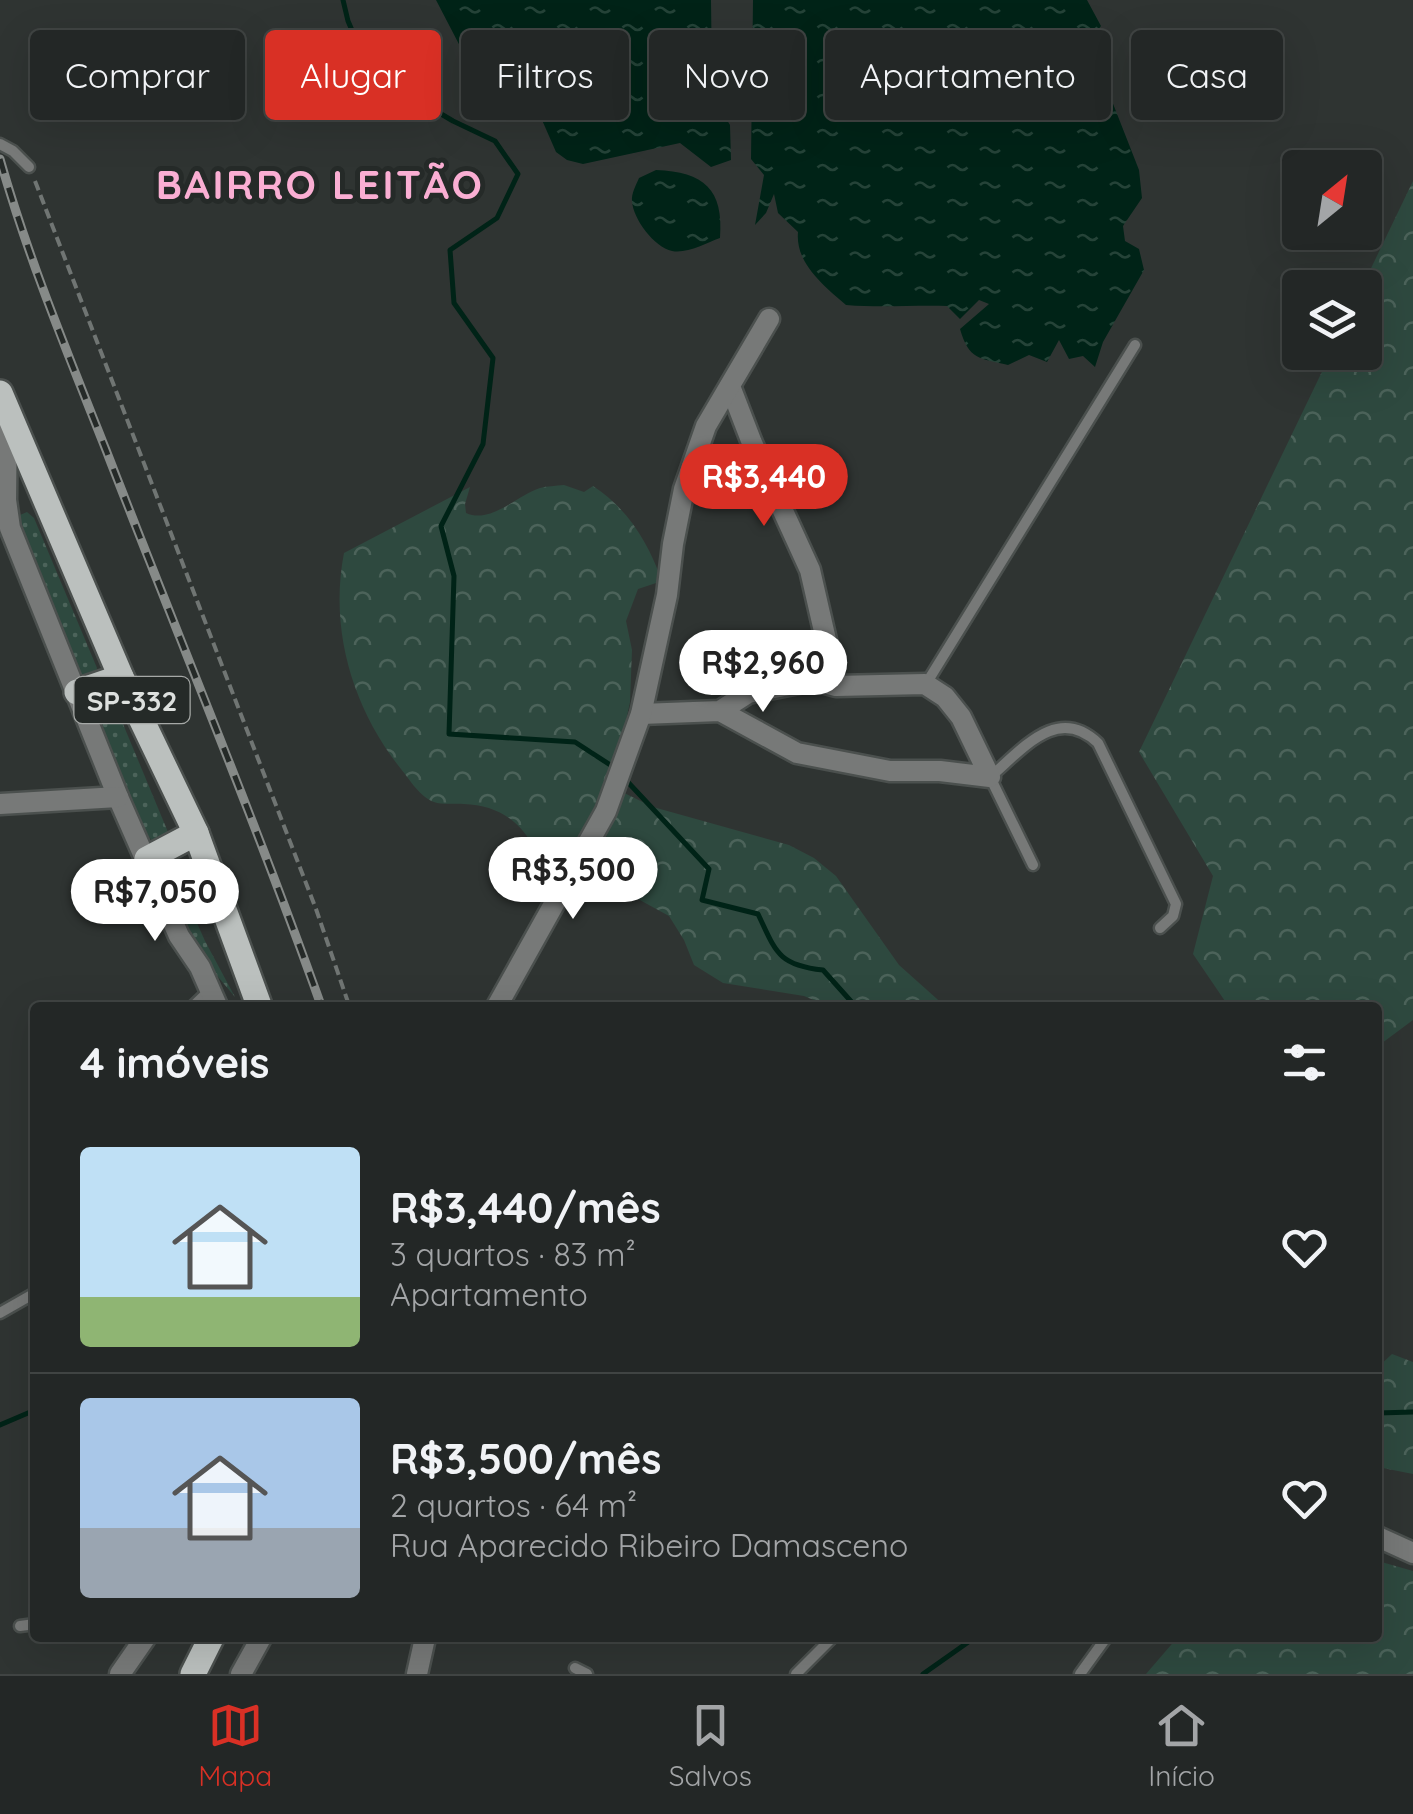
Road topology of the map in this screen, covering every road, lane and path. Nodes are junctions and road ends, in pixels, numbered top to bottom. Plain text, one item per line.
1 (0, 144) edge
2 (29, 167) joint
3 (770, 319) dead end
4 (1135, 344) dead end
5 (730, 386) junction
6 (4, 401) edge
7 (121, 677) junction
8 (814, 680) junction
9 (926, 684) junction
10 (77, 692) junction
11 (720, 710) junction
12 (641, 714) junction
13 (990, 777) junction
14 (118, 798) junction
15 (0, 804) edge
16 (196, 833) junction
17 (147, 859) junction
18 (1034, 865) dead end
19 (1160, 928) dead end
20 (215, 998) edge
21 (258, 1002) edge
22 (348, 1002) edge
23 (499, 1002) edge
24 (30, 1297) edge
25 (0, 1313) edge
26 (1382, 1539) edge
27 (1413, 1553) edge
28 (30, 1625) edge
29 (20, 1626) dead end
30 (139, 1642) edge
31 (208, 1642) edge
32 (259, 1642) edge
33 (424, 1642) edge
34 (828, 1642) edge
35 (1103, 1642) edge
36 (575, 1668) dead end
37 (120, 1674) edge
38 (193, 1674) edge
39 (241, 1674) edge
40 (417, 1674) edge
41 (587, 1674) edge
42 (796, 1674) edge
43 (1080, 1674) edge

1 - 2 lane
2 - 22 path
3 - 5 street
4 - 9 lane
5 - 8 street
5 - 12 street
6 - 7 main road, SP-332
6 - 10 street
7 - 10 main road
7 - 16 main road, SP-332
8 - 9 street
8 - 11 street
9 - 13 street
10 - 14 street
11 - 12 street
11 - 13 street
12 - 23 street
13 - 18 lane
13 - 19 lane
14 - 15 street
14 - 17 street
16 - 17 main road
16 - 21 main road, SP-332
17 - 20 street
24 - 25 lane
26 - 27 street
28 - 29 lane
30 - 37 street
31 - 38 main road
32 - 39 street
33 - 40 street
34 - 42 lane
35 - 43 lane
36 - 41 lane

